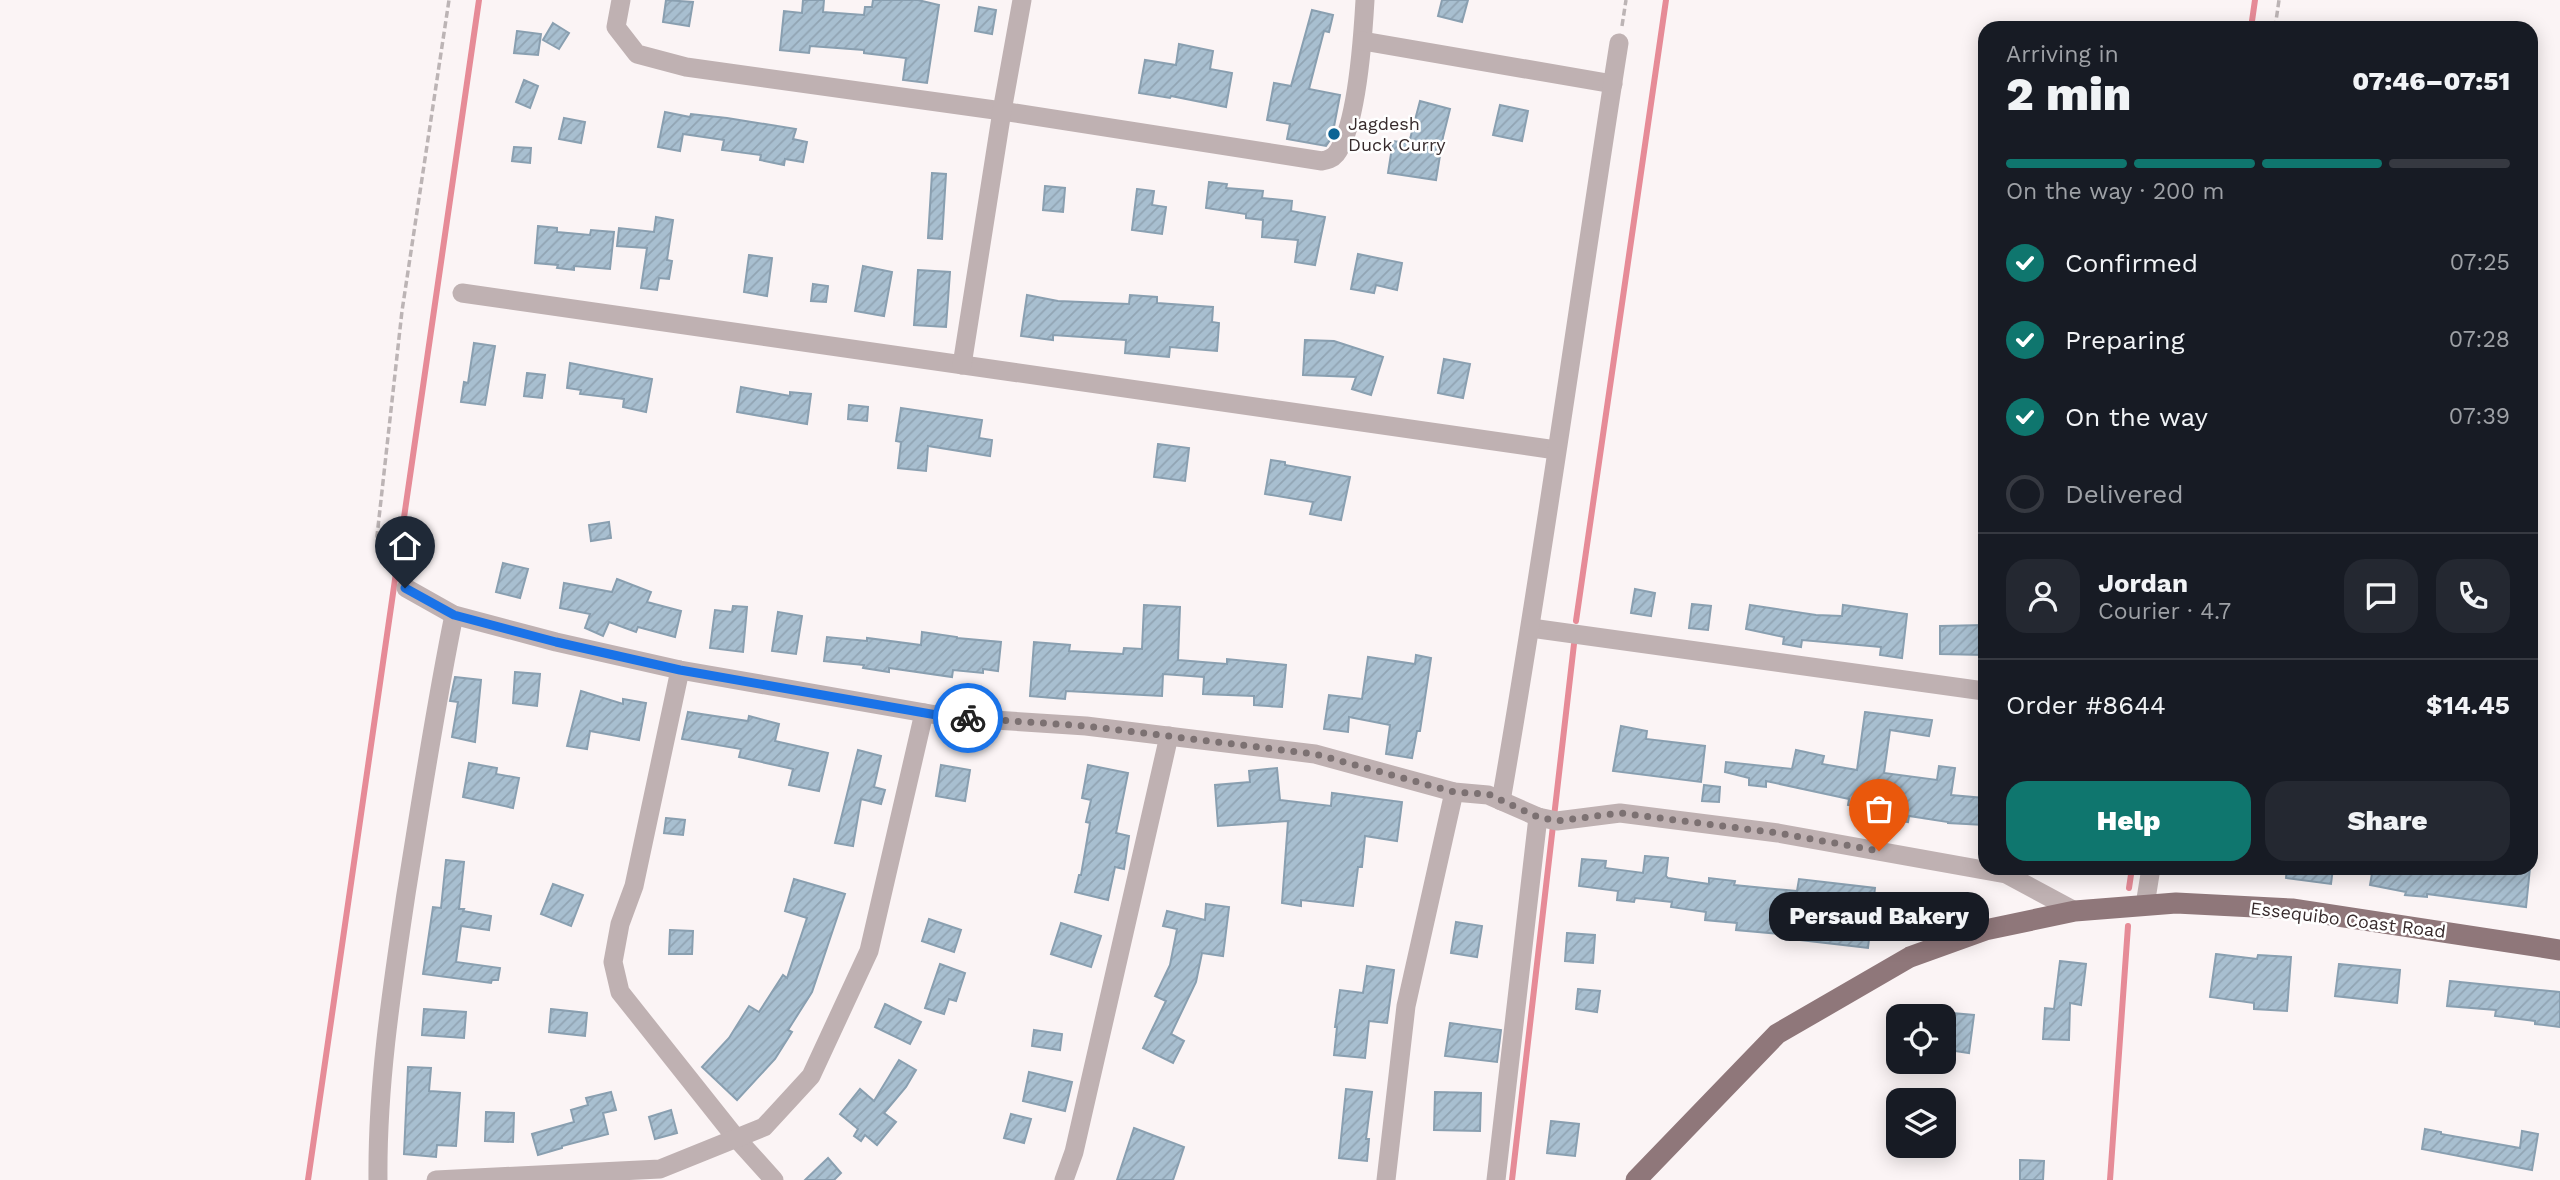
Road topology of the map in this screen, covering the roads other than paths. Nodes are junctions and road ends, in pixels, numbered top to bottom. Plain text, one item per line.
1 (621, 0) edge
2 (1022, 0) edge
3 (1365, 0) edge
4 (1363, 41) junction
5 (1619, 43) road end
6 (1613, 84) junction
7 (1002, 111) junction
8 (462, 293) dead end
9 (962, 365) junction
10 (1556, 450) junction
11 (405, 588) dead end
12 (454, 615) junction
13 (1531, 628) junction
14 (680, 670) junction
15 (1978, 690) edge
16 (924, 713) junction
17 (1169, 736) junction
18 (1454, 792) junction
19 (1501, 801) junction
20 (1538, 817) junction
21 (1978, 869) edge
22 (2008, 875) edge
23 (2150, 875) edge
24 (2145, 905) junction
25 (2075, 911) junction
26 (2560, 950) edge
27 (736, 1138) junction
28 (378, 1180) edge
29 (436, 1180) edge
30 (774, 1180) edge
31 (1063, 1180) edge
32 (1386, 1180) edge
33 (1496, 1180) edge
34 (1636, 1180) edge

1 - 7 street
2 - 7 street
3 - 4 street
4 - 6 street
4 - 7 street
5 - 6 street
6 - 10 street
7 - 9 street
8 - 9 street
9 - 10 street
10 - 13 street
11 - 12 street
12 - 14 street
12 - 28 street
13 - 15 street
13 - 19 street
14 - 16 street
14 - 27 street
16 - 17 street
16 - 27 street
17 - 18 street
17 - 31 street
18 - 19 street
18 - 32 street
19 - 20 street
20 - 21 street
20 - 33 street
22 - 25 street
23 - 24 street
24 - 25 main road, Essequibo Coast Road
24 - 26 main road, Essequibo Coast Road
25 - 34 main road, Essequibo Coast Road
27 - 29 street
27 - 30 street

